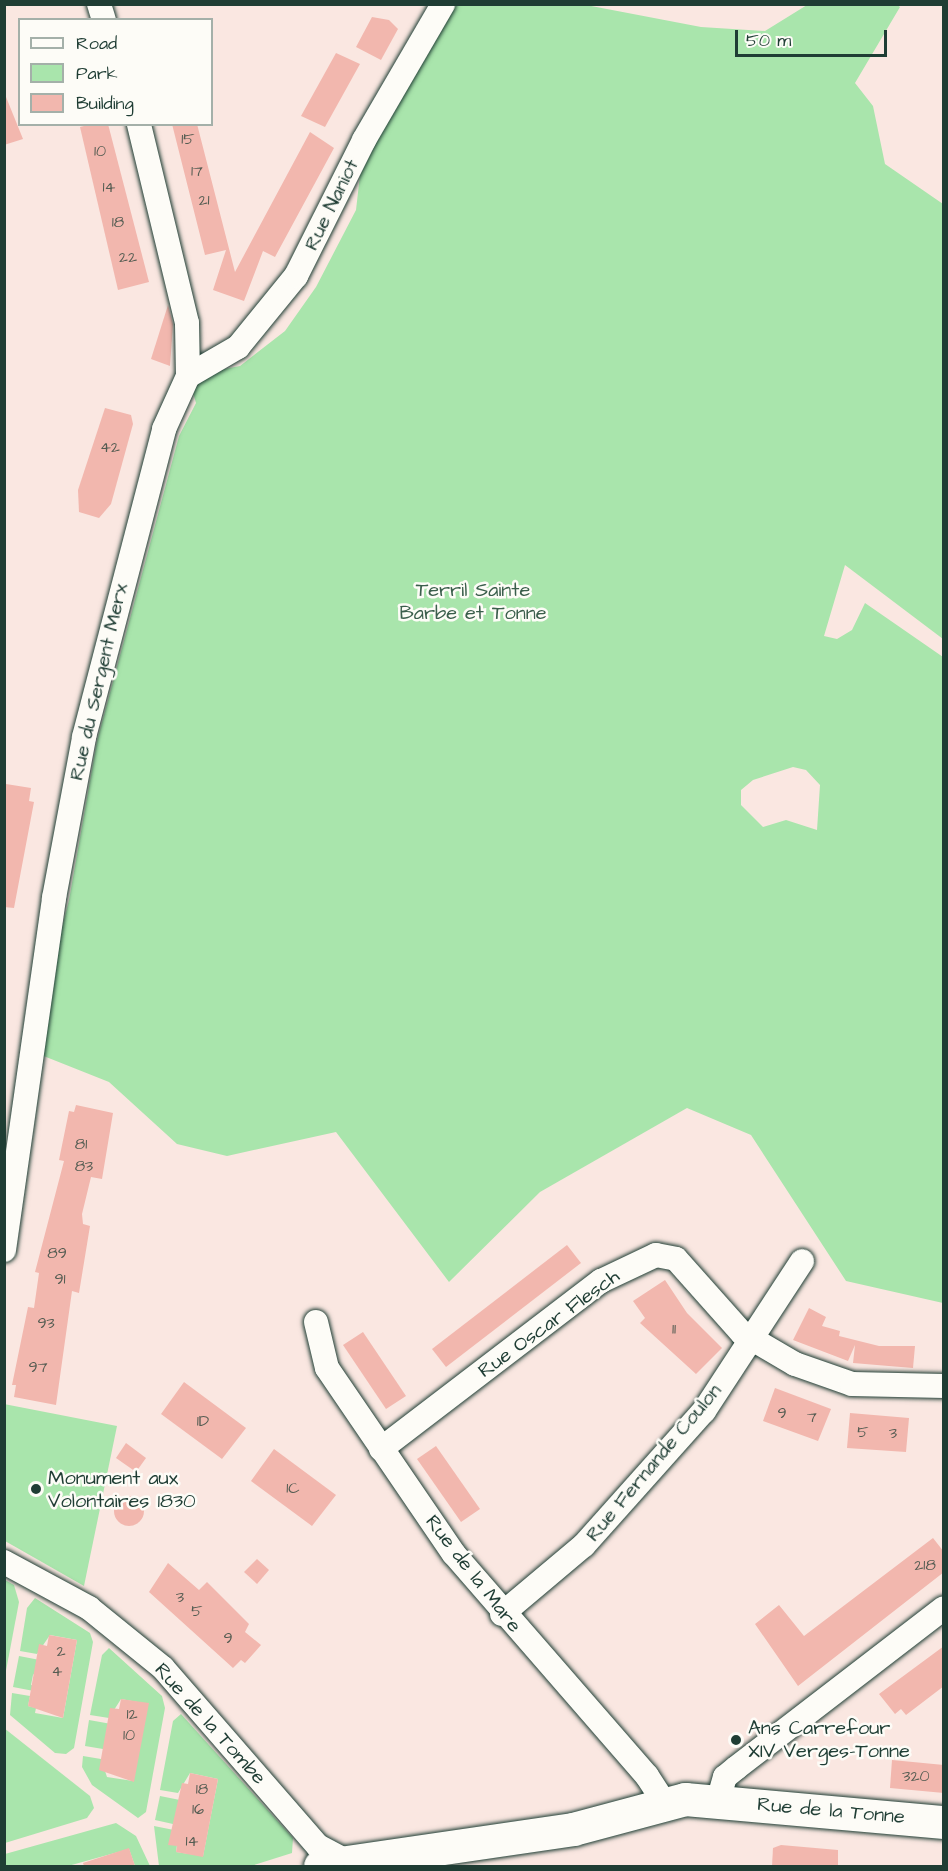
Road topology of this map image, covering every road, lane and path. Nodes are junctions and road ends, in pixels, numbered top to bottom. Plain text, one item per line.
1 (443, 4) edge
2 (139, 126) edge
3 (188, 376) junction
4 (4, 1250) edge
5 (802, 1261) dead end
6 (316, 1322) dead end
7 (751, 1339) junction
8 (944, 1386) edge
9 (381, 1449) junction
10 (4, 1562) edge
11 (944, 1608) edge
12 (502, 1614) junction
13 (718, 1801) junction
14 (665, 1804) junction
15 (944, 1822) edge
16 (339, 1864) edge

1 - 3 street, Rue Naniot
2 - 3 street, Rue du Sergent Merx
3 - 4 street, Rue du Sergent Merx
5 - 7 street, Rue Fernande Coulon
6 - 9 street, Rue de la Mare
7 - 8 street, Rue Oscar Flesch
7 - 9 street, Rue Oscar Flesch
7 - 12 street, Rue Fernande Coulon
9 - 12 street, Rue de la Mare
10 - 16 street, Rue de la Tombe
11 - 13 street
12 - 14 street, Rue de la Mare
13 - 14 street, Rue de la Tonne
13 - 15 street, Rue de la Tonne
14 - 16 street, Rue de la Tonne

